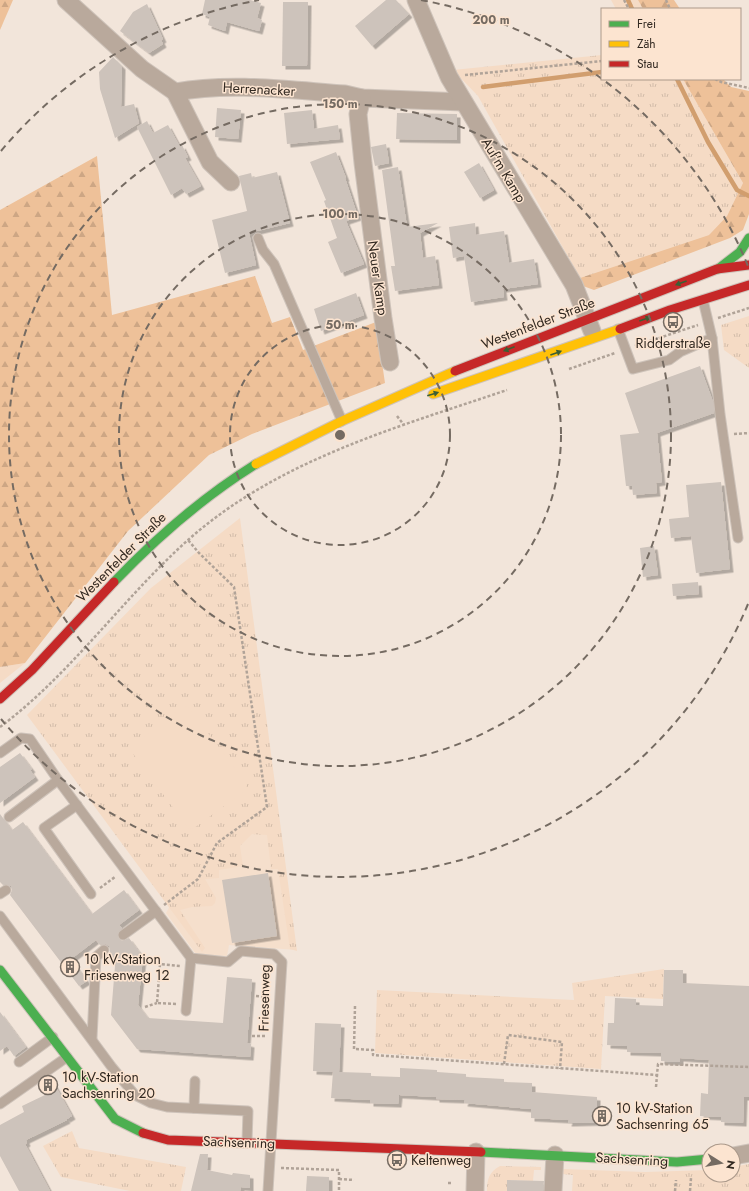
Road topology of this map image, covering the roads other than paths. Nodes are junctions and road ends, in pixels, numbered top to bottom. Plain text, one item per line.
1 (66, 0) edge
2 (416, 0) edge
3 (175, 92) junction
4 (362, 98) junction
5 (462, 102) junction
6 (231, 182) dead end
7 (258, 238) dead end
8 (749, 238) edge
9 (749, 265) edge
10 (717, 269) junction
11 (749, 285) edge
12 (703, 300) junction
13 (588, 319) junction
14 (618, 329) junction
15 (595, 337) junction
16 (712, 338) junction
17 (390, 362) dead end
18 (342, 421) junction
19 (738, 538) dead end
20 (0, 699) edge
21 (0, 753) edge
22 (58, 780) junction
23 (77, 805) junction
24 (9, 817) dead end
25 (91, 894) road end
26 (156, 911) junction
27 (0, 916) edge
28 (123, 935) dead end
29 (104, 950) dead end
30 (190, 962) junction
31 (0, 970) edge
32 (186, 1008) road end
33 (53, 1037) junction
34 (92, 1038) junction
35 (68, 1056) junction
36 (19, 1062) dead end
37 (195, 1081) dead end
38 (0, 1104) edge
39 (194, 1108) junction
40 (247, 1142) junction
41 (271, 1144) junction
42 (476, 1152) junction
43 (555, 1155) junction
44 (701, 1160) edge
45 (268, 1191) edge
46 (475, 1191) edge
47 (553, 1191) edge

1 - 3 street
2 - 5 street, Auf'm Kamp
3 - 4 street, Herrenacker
3 - 6 street
4 - 5 street, Herrenacker
4 - 17 street, Neuer Kamp
5 - 13 street, Auf'm Kamp
7 - 18 lane
8 - 10 street
9 - 10 street, Westenfelder Straße
10 -> 13 street, Westenfelder Straße
11 - 12 street, Westenfelder Straße
14 -> 12 street, Westenfelder Straße
12 - 16 lane
13 - 15 street, Auf'm Kamp
13 -> 18 street, Westenfelder Straße
14 - 15 street, Westenfelder Straße
14 - 16 lane
18 -> 15 street, Westenfelder Straße
16 - 19 lane
18 - 20 street, Westenfelder Straße
21 - 22 lane
22 - 23 lane
22 - 24 lane
23 - 25 lane
23 - 26 lane
26 - 28 lane
26 - 30 lane
27 - 34 lane
29 - 34 lane
30 - 32 lane
30 - 41 lane, Friesenweg
31 - 33 street, Sachsenring
33 - 35 street, Sachsenring
33 - 36 lane
34 - 39 lane
35 - 38 lane
35 - 40 street, Sachsenring
37 - 39 lane
39 - 40 lane
40 - 41 street, Sachsenring
41 - 42 street, Sachsenring
41 - 45 lane, Friesenweg
42 - 43 street, Sachsenring
42 - 46 street
43 - 44 street, Sachsenring
43 - 47 street

